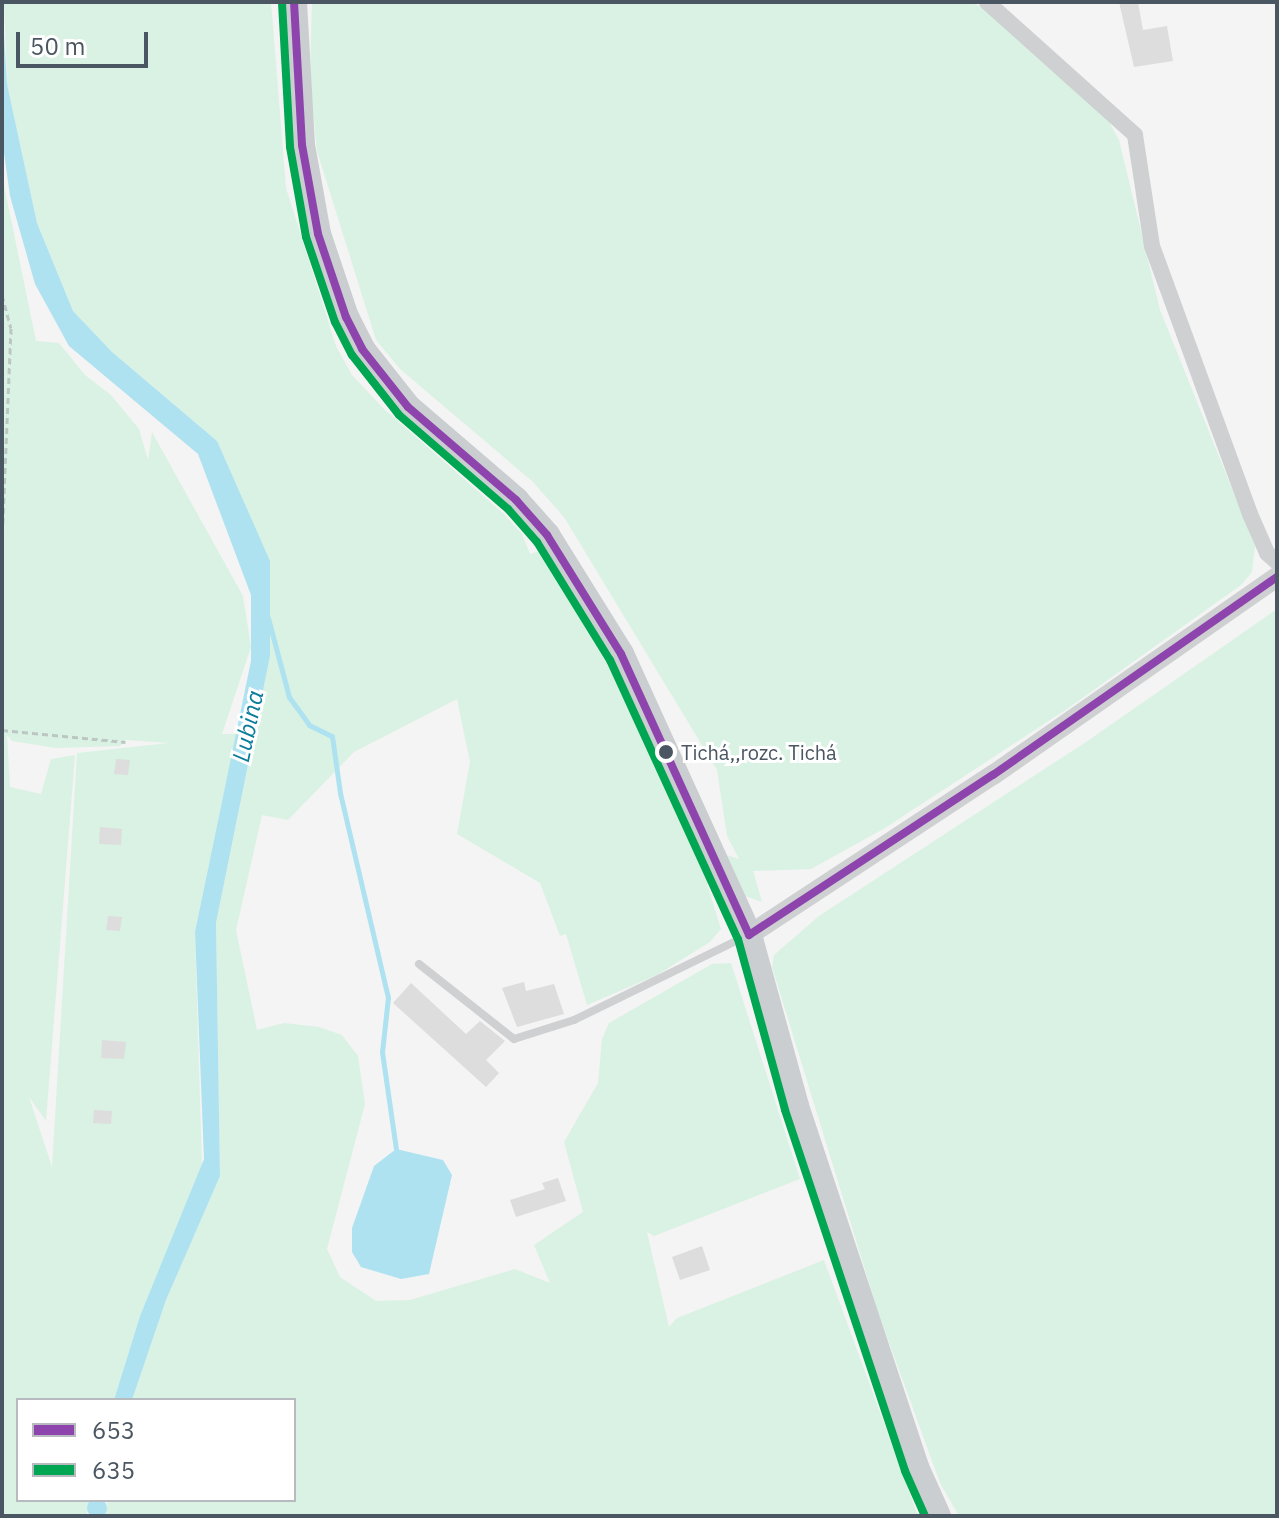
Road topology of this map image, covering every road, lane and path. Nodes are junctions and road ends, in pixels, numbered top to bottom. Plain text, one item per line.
1 (294, 2) edge
2 (993, 3) edge
3 (2, 295) edge
4 (2, 543) edge
5 (1277, 562) edge
6 (1277, 577) edge
7 (2, 730) edge
8 (125, 742) dead end
9 (749, 935) junction
10 (419, 964) dead end
11 (938, 1516) edge

1 - 9 main road
2 - 5 street
3 - 4 path
6 - 9 street
7 - 8 path
9 - 10 lane
9 - 11 main road

